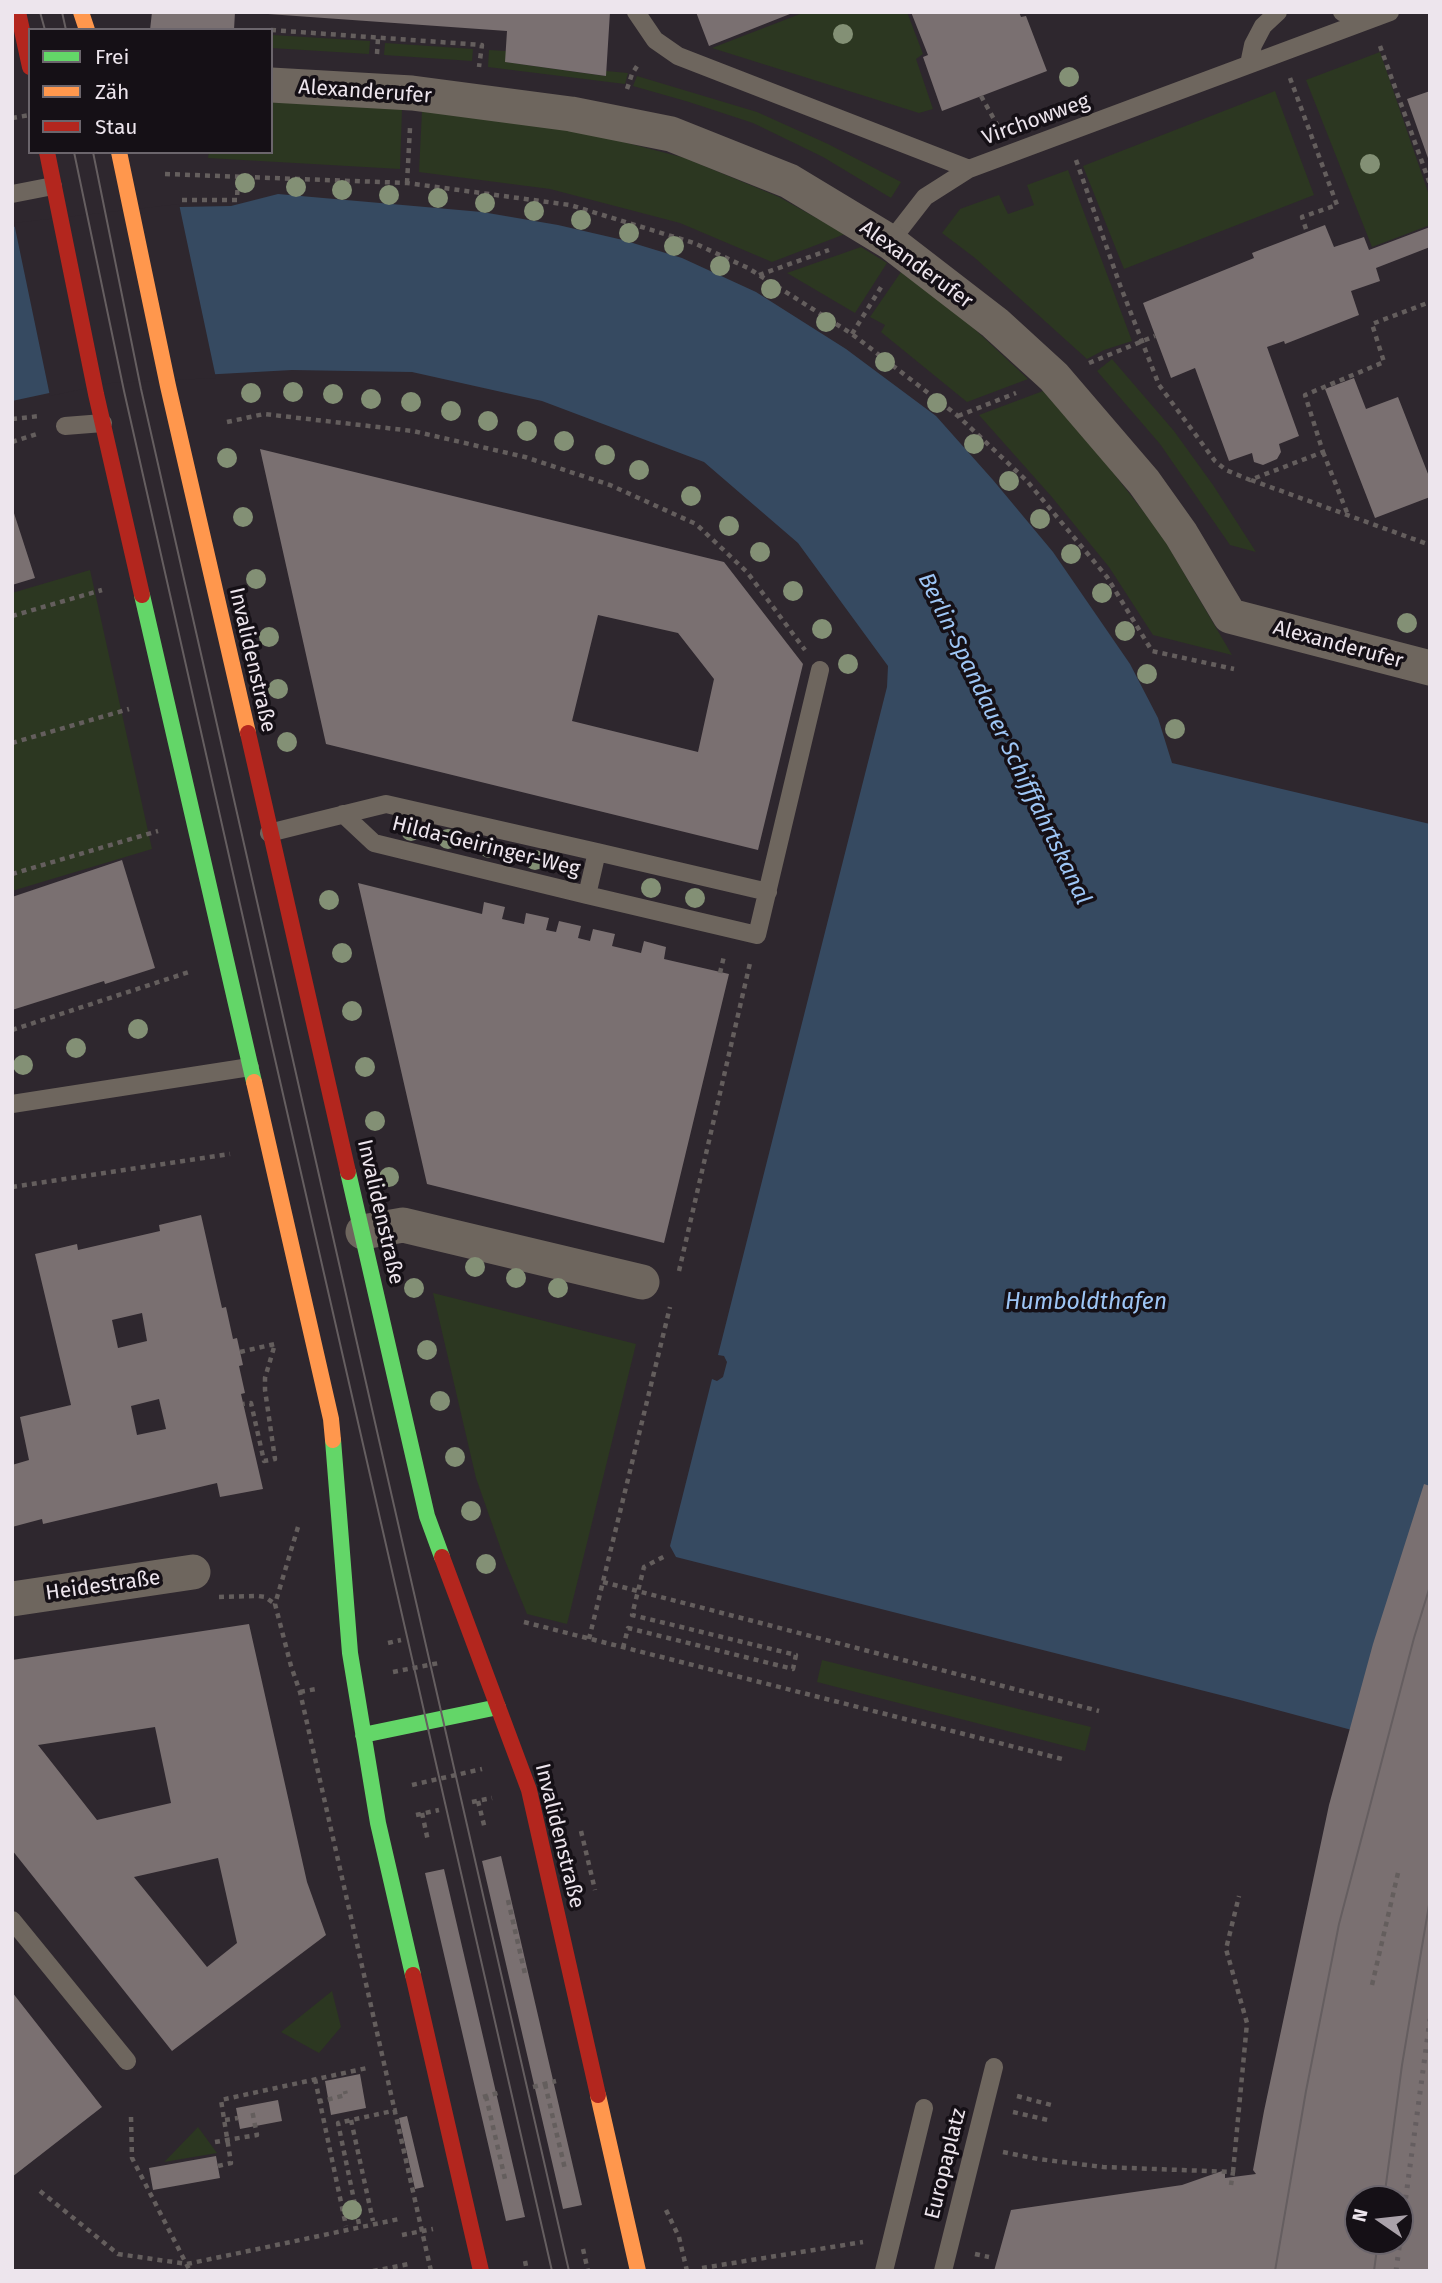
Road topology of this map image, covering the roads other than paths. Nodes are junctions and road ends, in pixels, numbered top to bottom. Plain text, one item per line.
1 (18, 12) edge
2 (636, 12) edge
3 (1278, 12) edge
4 (1342, 12) edge
5 (1390, 12) edge
6 (1367, 21) junction
7 (28, 58) edge
8 (1249, 65) junction
9 (273, 85) edge
10 (47, 154) edge
11 (119, 154) edge
12 (969, 169) junction
13 (54, 186) junction
14 (12, 194) edge
15 (889, 242) junction
16 (103, 423) junction
17 (65, 426) dead end
18 (1430, 668) edge
19 (820, 670) road end
20 (344, 814) junction
21 (269, 833) junction
22 (597, 852) junction
23 (768, 892) junction
24 (587, 895) junction
25 (250, 1067) junction
26 (12, 1104) edge
27 (363, 1232) junction
28 (642, 1283) dead end
29 (193, 1573) road end
30 (12, 1599) edge
31 (498, 1707) junction
32 (363, 1735) junction
33 (12, 1920) edge
34 (127, 2061) dead end
35 (994, 2067) dead end
36 (924, 2108) dead end
37 (481, 2271) edge
38 (638, 2271) edge
39 (884, 2271) edge
40 (943, 2271) edge

1 - 7 main road
2 - 12 lane, Virchowweg
3 - 8 lane
4 - 6 lane
5 - 6 lane, Virchowweg
6 - 8 lane, Virchowweg
8 - 12 lane, Virchowweg
9 - 15 street, Alexanderufer
10 - 13 main road
11 - 21 main road, Invalidenstraße
12 - 15 lane
13 - 14 lane
13 - 16 main road
15 - 18 street, Alexanderufer
16 - 17 lane
16 - 25 main road
19 - 23 lane
20 - 21 lane, Hilda-Geiringer-Weg
20 - 22 lane, Hilda-Geiringer-Weg
20 - 24 lane, Hilda-Geiringer-Weg
21 - 27 main road, Invalidenstraße
22 - 23 lane, Hilda-Geiringer-Weg
22 - 24 lane, Hilda-Geiringer-Weg
23 - 24 lane, Hilda-Geiringer-Weg
25 - 26 lane
25 - 32 main road
27 - 28 street
27 - 31 main road, Invalidenstraße
29 - 30 street, Heidestraße
31 - 32 main road
31 - 38 main road, Invalidenstraße
32 - 37 main road
33 - 34 lane
35 - 40 lane, Europaplatz
36 - 39 lane, Europaplatz

